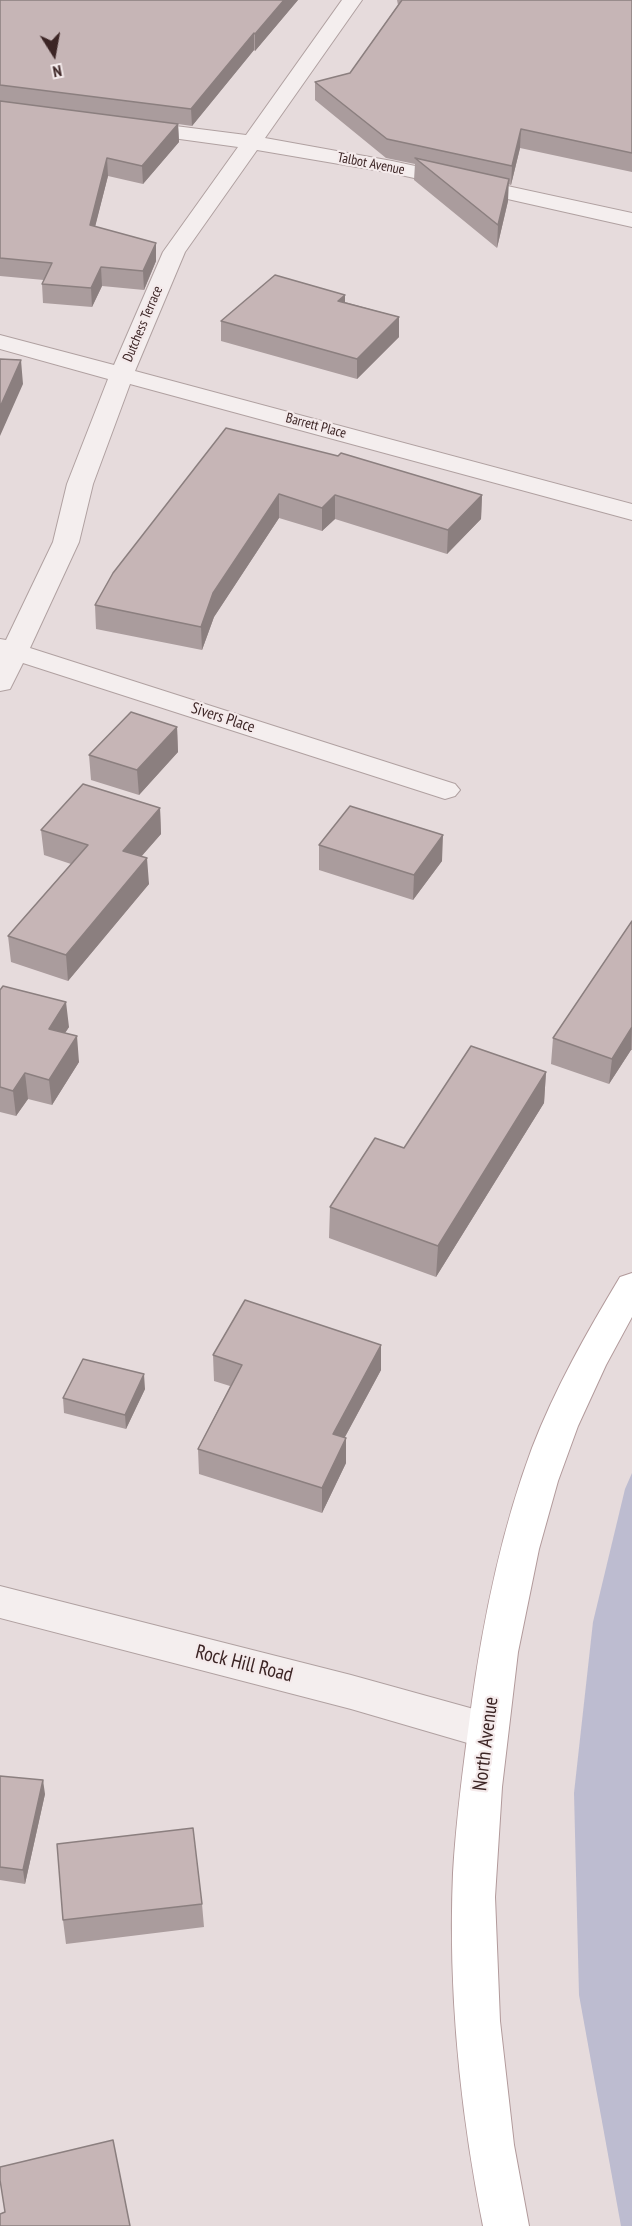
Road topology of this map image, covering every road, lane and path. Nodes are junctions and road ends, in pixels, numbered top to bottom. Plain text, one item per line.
1 (352, 0) edge
2 (113, 124) edge
3 (250, 142) junction
4 (632, 220) edge
5 (0, 342) edge
6 (122, 374) junction
7 (632, 512) edge
8 (8, 649) edge
9 (0, 683) edge
10 (445, 790) dead end
11 (632, 1286) edge
12 (0, 1602) edge
13 (488, 1731) junction
14 (506, 2226) edge

1 - 3 street, Dutchess Terrace
2 - 3 street, Talbot Avenue
3 - 4 street, Talbot Avenue
3 - 6 street, Dutchess Terrace
5 - 6 street, Barrett Place
6 - 7 street, Barrett Place
6 - 8 street, Dutchess Terrace
8 - 9 street, Dutchess Terrace
8 - 10 street, Sivers Place
11 - 13 main road, North Avenue
12 - 13 street, Rock Hill Road
13 - 14 main road, North Avenue

